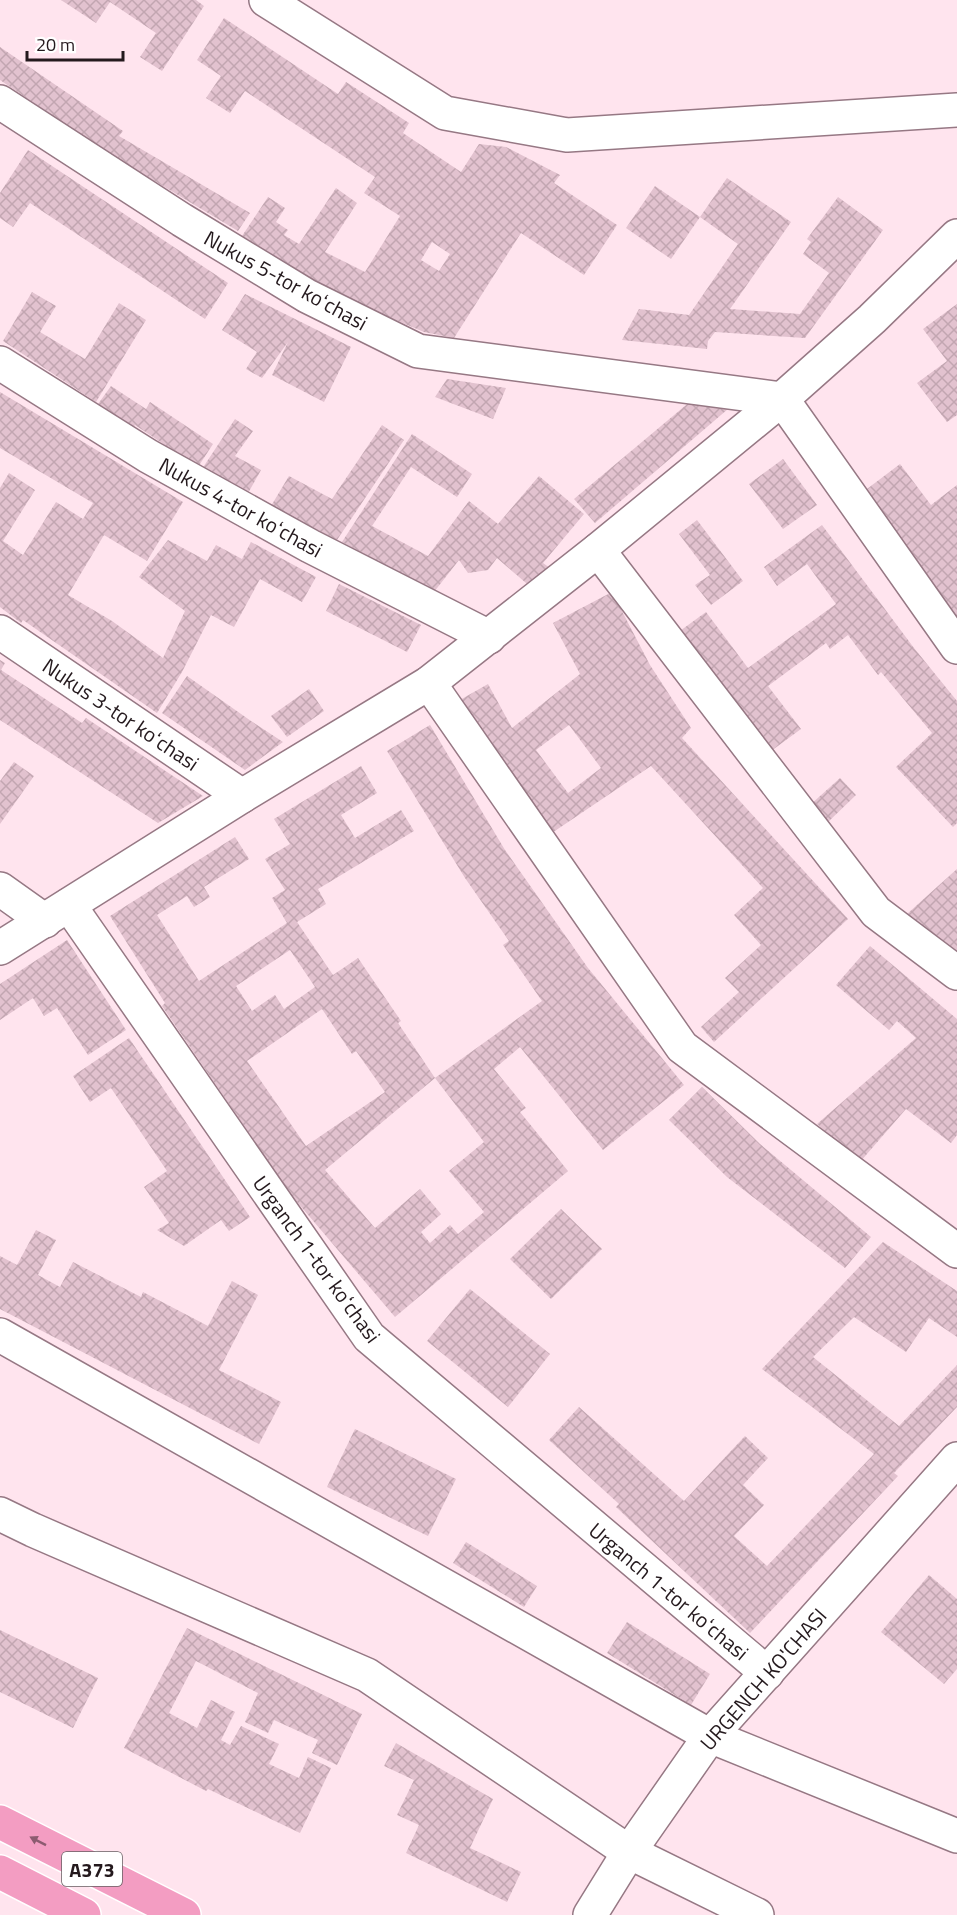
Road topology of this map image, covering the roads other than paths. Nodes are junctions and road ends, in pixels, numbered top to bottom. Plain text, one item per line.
1 (266, 0) edge
2 (0, 102) edge
3 (957, 110) edge
4 (957, 236) edge
5 (0, 363) edge
6 (782, 399) junction
7 (598, 550) junction
8 (0, 632) edge
9 (489, 637) junction
10 (957, 647) edge
11 (429, 684) junction
12 (242, 796) junction
13 (0, 889) edge
14 (57, 913) junction
15 (0, 948) edge
16 (957, 973) edge
17 (957, 1251) edge
18 (0, 1335) edge
19 (957, 1459) edge
20 (0, 1514) edge
21 (767, 1673) junction
22 (710, 1736) junction
23 (0, 1822) edge
24 (957, 1836) edge
25 (629, 1852) junction
26 (0, 1872) edge
27 (84, 1915) edge
28 (184, 1915) edge
29 (590, 1915) edge
30 (757, 1915) edge

1 - 3 street
2 - 6 street, Nukus 5-tor koʻchasi
4 - 6 street
5 - 9 street, Nukus 4-tor koʻchasi
6 - 7 street
6 - 10 street
7 - 9 street
7 - 16 street
8 - 12 street, Nukus 3-tor koʻchasi
9 - 11 street
11 - 12 street
11 - 17 street
12 - 14 street
13 - 14 street, Urganch 1-tor koʻchasi
14 - 15 street
14 - 21 street, Urganch 1-tor koʻchasi
18 - 22 street
19 - 21 street, URGENCH KO'CHASI
20 - 25 street
21 - 22 street, URGENCH KO'CHASI
22 - 24 street
22 - 25 street, URGENCH KO'CHASI
28 -> 23 highway, A373
25 - 29 street, URGENCH KO'CHASI
25 - 30 street
26 - 27 highway, A373

